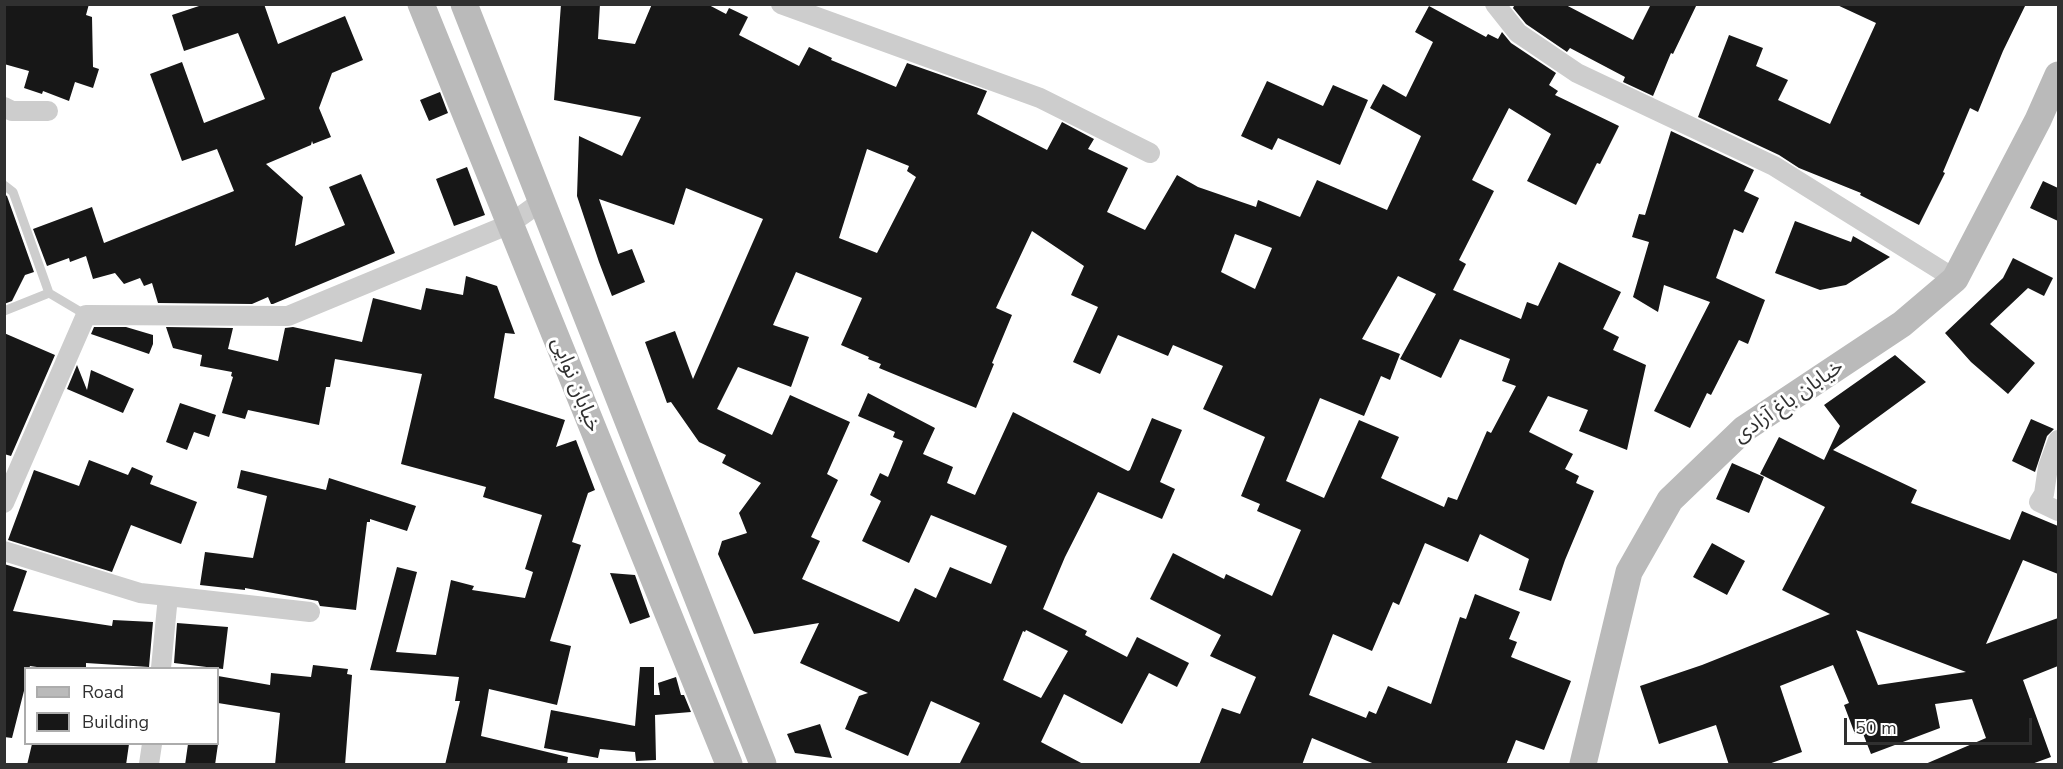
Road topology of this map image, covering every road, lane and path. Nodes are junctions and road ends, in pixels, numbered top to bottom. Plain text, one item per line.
1 (421, 4) edge
2 (464, 4) edge
3 (781, 4) edge
4 (1495, 4) edge
5 (2058, 75) edge
6 (4, 107) edge
7 (48, 111) dead end
8 (2048, 116) edge
9 (1150, 153) dead end
10 (4, 185) edge
11 (542, 201) junction
12 (510, 224) junction
13 (1955, 279) junction
14 (49, 293) junction
15 (4, 311) edge
16 (86, 315) junction
17 (2058, 440) edge
18 (4, 503) edge
19 (2058, 511) edge
20 (4, 551) edge
21 (168, 596) junction
22 (310, 612) dead end
23 (161, 667) edge
24 (152, 745) edge
25 (149, 765) edge
26 (729, 765) edge
27 (763, 765) edge
28 (1582, 765) edge

1 - 12 street, خیابان نوایی
2 - 11 street, خیابان نوایی
3 - 9 street
4 - 13 street
5 - 8 street, خیابان باغ آزادی
6 - 7 street
8 - 13 street, خیابان باغ آزادی
10 - 14 lane
11 - 12 street
11 - 27 street, خیابان نوایی
12 - 16 street
12 - 26 street, خیابان نوایی
13 - 28 street, خیابان باغ آزادی
14 - 15 lane
14 - 16 lane
16 - 18 street
17 - 19 street
20 - 21 street
21 - 22 street
21 - 23 street
24 - 25 street

